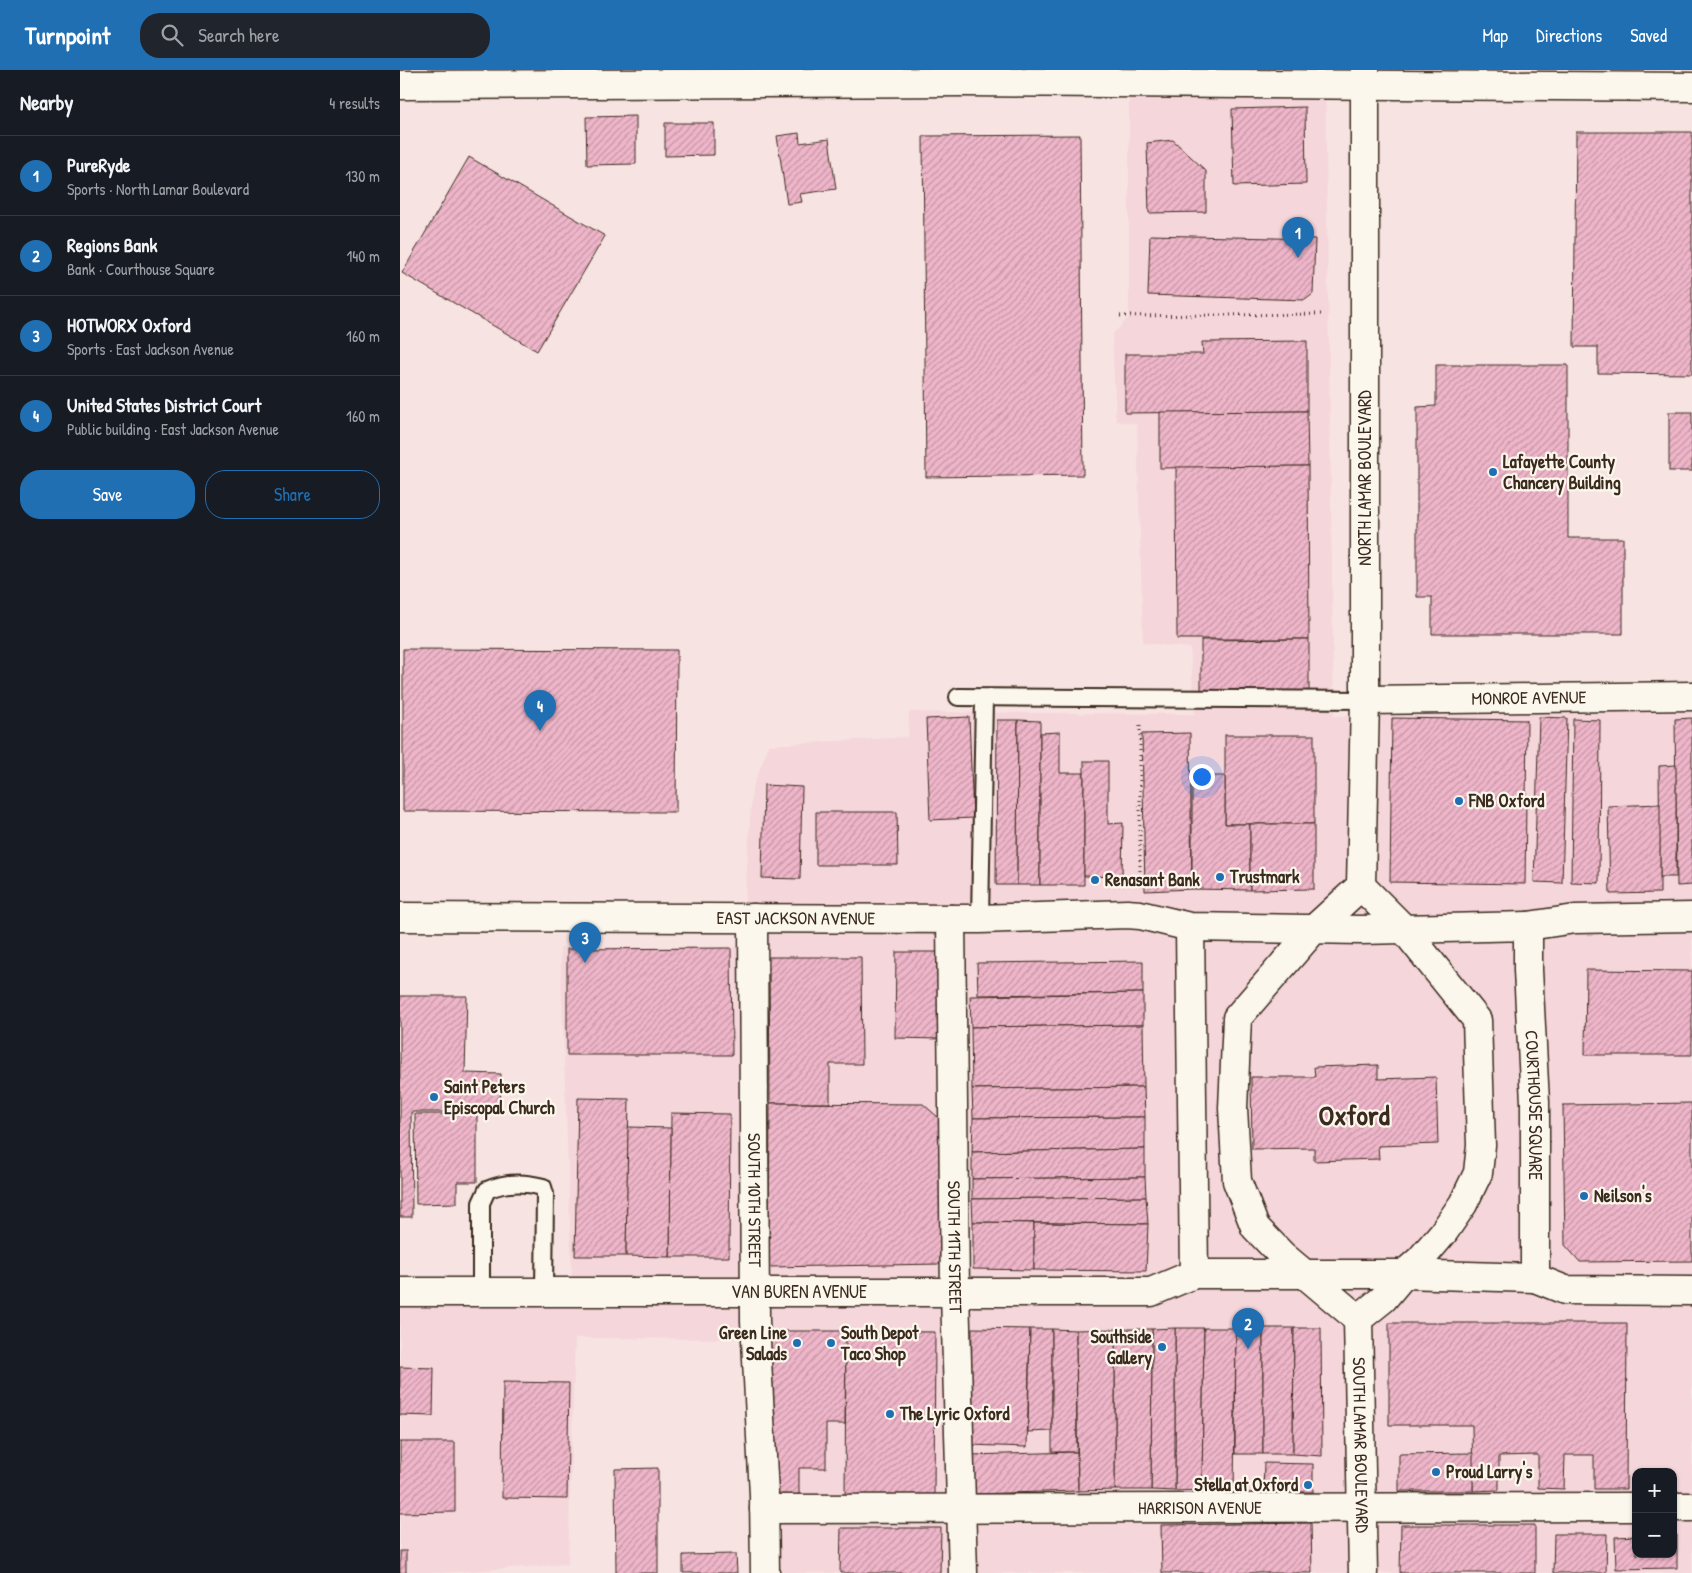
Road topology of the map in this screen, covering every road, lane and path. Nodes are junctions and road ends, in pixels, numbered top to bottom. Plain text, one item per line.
1 (966, 76) edge
2 (1365, 77) edge
3 (400, 84) edge
4 (1692, 87) edge
5 (1324, 314) dead end
6 (1120, 316) dead end
7 (1692, 696) edge
8 (958, 697) dead end
9 (984, 698) junction
10 (1140, 699) junction
11 (1365, 700) junction
12 (1361, 886) junction
13 (1140, 892) dead end
14 (400, 917) edge
15 (1692, 917) edge
16 (753, 918) junction
17 (951, 919) junction
18 (980, 919) junction
19 (1528, 926) junction
20 (1190, 927) junction
21 (1403, 928) junction
22 (1314, 929) junction
23 (1194, 1274) junction
24 (1307, 1274) junction
25 (1404, 1274) junction
26 (1535, 1278) junction
27 (1692, 1291) edge
28 (400, 1292) edge
29 (481, 1292) junction
30 (544, 1292) junction
31 (756, 1292) junction
32 (955, 1292) junction
33 (1358, 1318) junction
34 (1363, 1507) junction
35 (1632, 1507) edge
36 (1677, 1507) edge
37 (1692, 1507) edge
38 (962, 1508) junction
39 (764, 1509) junction
40 (765, 1573) edge
41 (964, 1573) edge
42 (1363, 1573) edge

1 - 2 street
1 - 3 street
2 - 4 street
2 - 11 street, NORTH LAMAR BOULEVARD
5 - 6 path
7 - 11 street, MONROE AVENUE
8 - 9 lane
9 - 10 lane
9 - 18 lane
10 - 11 lane
10 - 13 path
11 - 12 street, NORTH LAMAR BOULEVARD
12 - 21 street
12 - 22 street
14 - 16 street, EAST JACKSON AVENUE
15 - 19 street
16 - 17 street, EAST JACKSON AVENUE
16 - 31 street, SOUTH 10TH STREET
17 - 18 street, EAST JACKSON AVENUE
17 - 32 street, SOUTH 11TH STREET
18 - 20 street, EAST JACKSON AVENUE
19 - 21 street
19 - 26 street, COURTHOUSE SQUARE
20 - 22 street
20 - 23 street
21 - 22 street
21 - 25 street
22 - 24 street
23 - 24 street
23 - 32 street, VAN BUREN AVENUE
24 - 25 street
24 - 33 street
25 - 26 street
25 - 33 street
26 - 27 street
28 - 29 street, VAN BUREN AVENUE
29 - 30 street, VAN BUREN AVENUE
29 - 30 lane
30 - 31 street, VAN BUREN AVENUE
31 - 32 street, VAN BUREN AVENUE
31 - 39 street, SOUTH 10TH STREET
32 - 38 street, SOUTH 11TH STREET
33 - 34 street, SOUTH LAMAR BOULEVARD
34 - 35 street, HARRISON AVENUE
34 - 38 street, HARRISON AVENUE
34 - 42 street, SOUTH LAMAR BOULEVARD
36 - 37 street
38 - 39 street, HARRISON AVENUE
38 - 41 street, SOUTH 11TH STREET
39 - 40 street, SOUTH 10TH STREET

